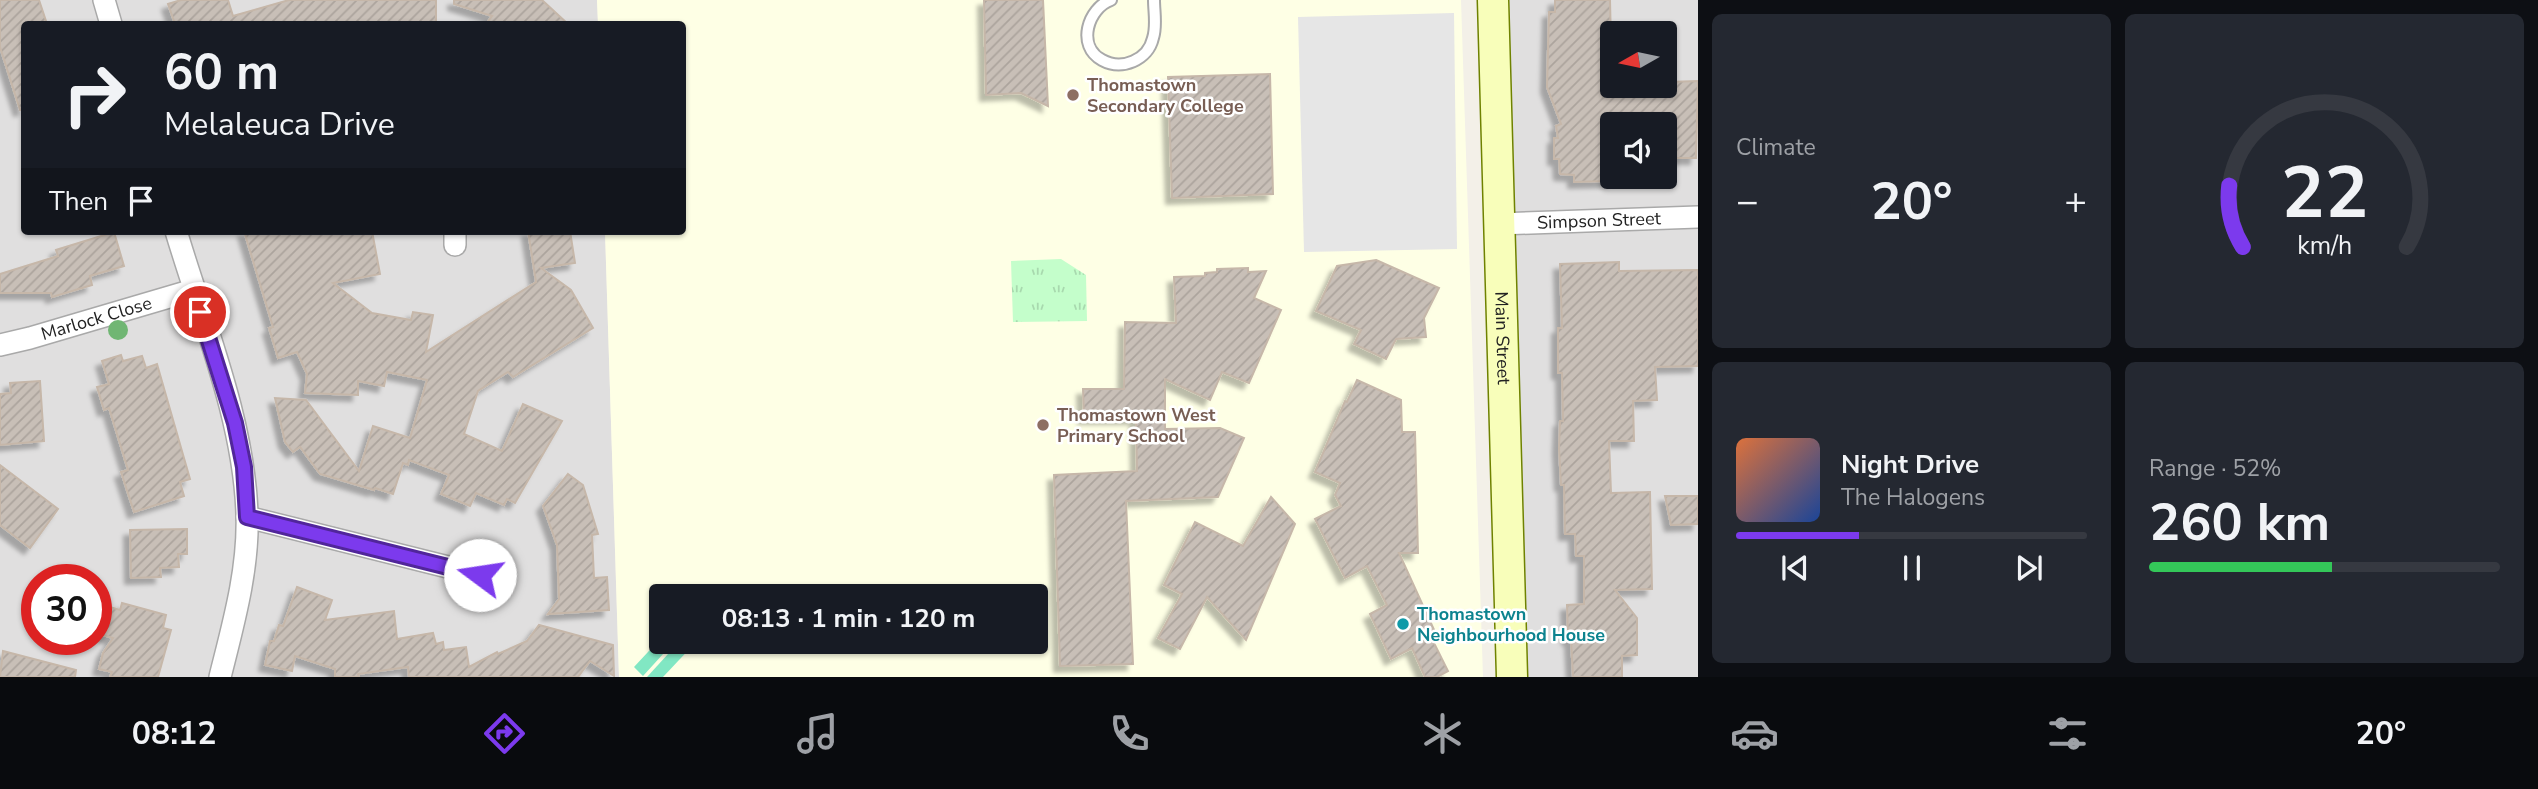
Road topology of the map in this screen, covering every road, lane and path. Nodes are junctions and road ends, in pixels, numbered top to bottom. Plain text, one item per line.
1 (104, 0) edge
2 (1111, 0) edge
3 (1154, 0) edge
4 (1493, 0) edge
5 (110, 21) edge
6 (1698, 217) edge
7 (1499, 224) junction
8 (177, 235) edge
9 (193, 290) junction
10 (0, 345) edge
11 (247, 517) junction
12 (480, 575) dead end
13 (220, 677) edge
14 (1512, 677) edge

1 - 5 street
2 - 3 lane
4 - 7 street, Main Street
6 - 7 street, Simpson Street
7 - 14 street, Main Street
8 - 9 street
9 - 10 street, Marlock Close
9 - 11 street
11 - 12 street
11 - 13 street

